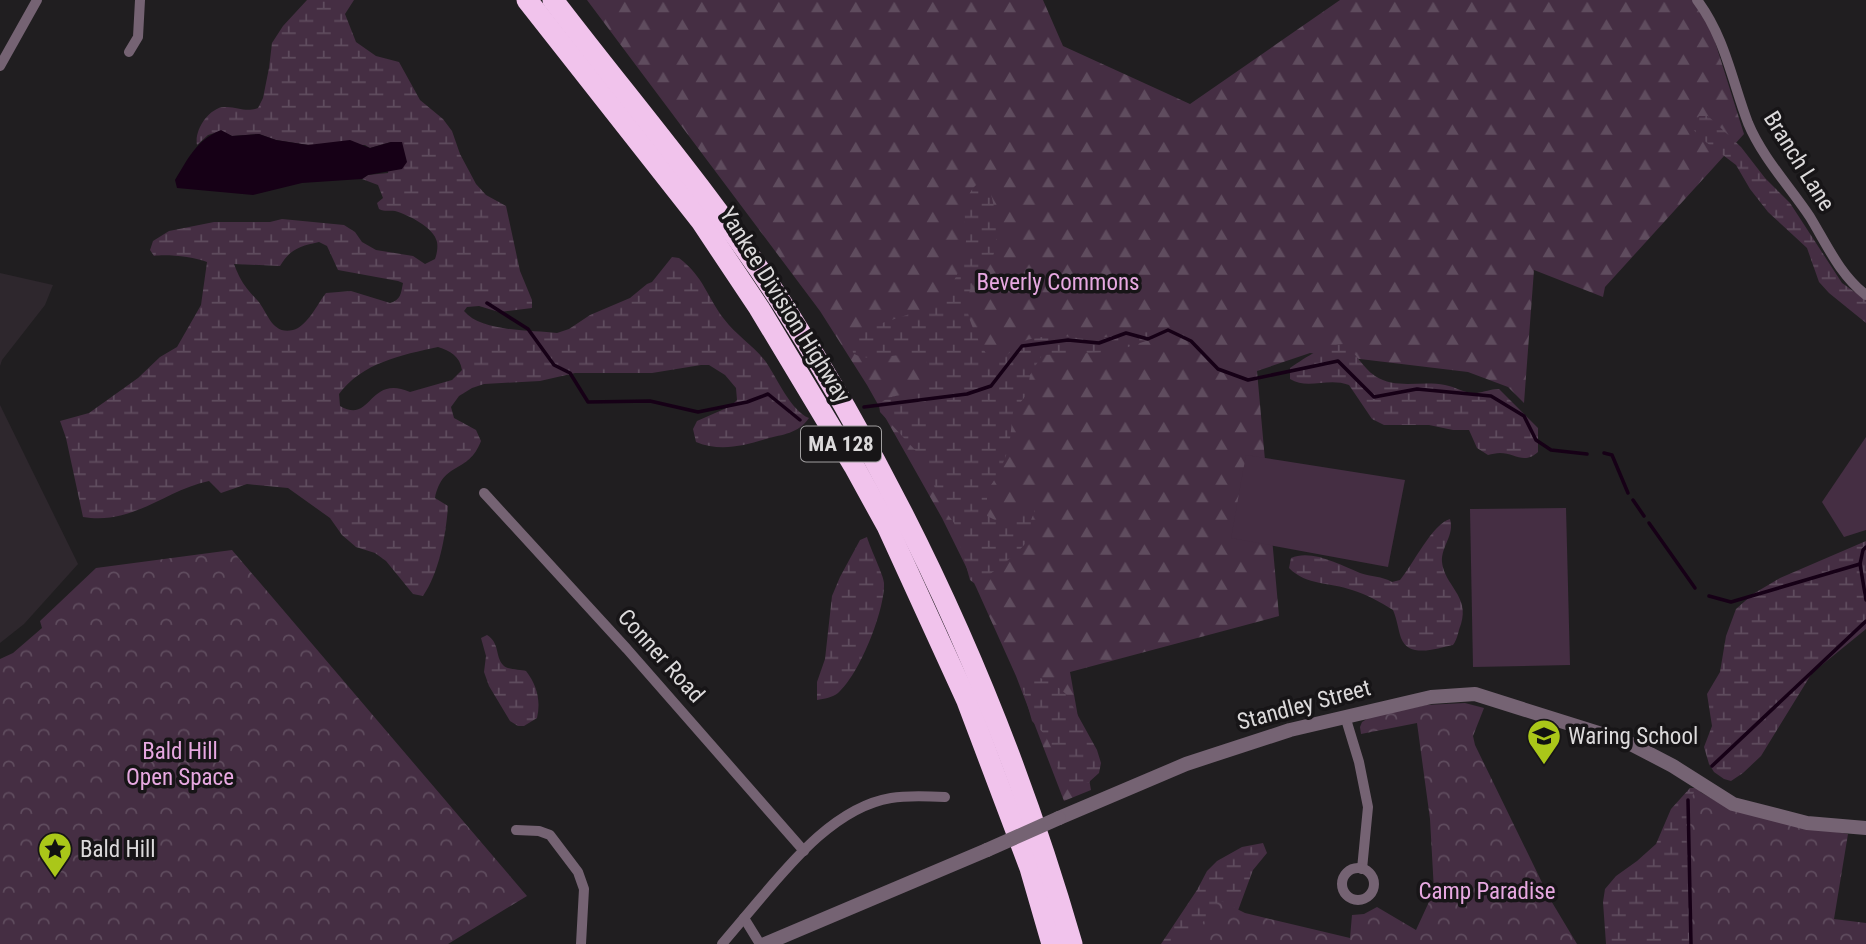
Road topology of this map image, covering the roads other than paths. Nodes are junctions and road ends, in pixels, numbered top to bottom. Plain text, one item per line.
1 (37, 0) edge
2 (140, 0) edge
3 (527, 0) edge
4 (553, 0) edge
5 (1697, 0) edge
6 (130, 52) dead end
7 (0, 66) edge
8 (1866, 295) edge
9 (484, 493) dead end
10 (1345, 716) junction
11 (945, 797) dead end
12 (1866, 828) edge
13 (516, 830) dead end
14 (804, 851) junction
15 (1363, 869) dead end
16 (744, 918) junction
17 (581, 944) edge
18 (722, 944) edge
19 (763, 944) edge
20 (1052, 944) edge
21 (1072, 944) edge

1 - 7 street
2 - 6 street
3 - 20 highway, Yankee Division Highway / MA 128
4 - 21 highway, Yankee Division Highway / MA 128
5 - 8 street, Branch Lane
9 - 14 street, Conner Road
10 - 12 street, Standley Street
10 - 15 street
10 - 19 street, Standley Street, bridge
11 - 14 street
13 - 17 street
14 - 16 street
16 - 18 street
16 - 19 street

